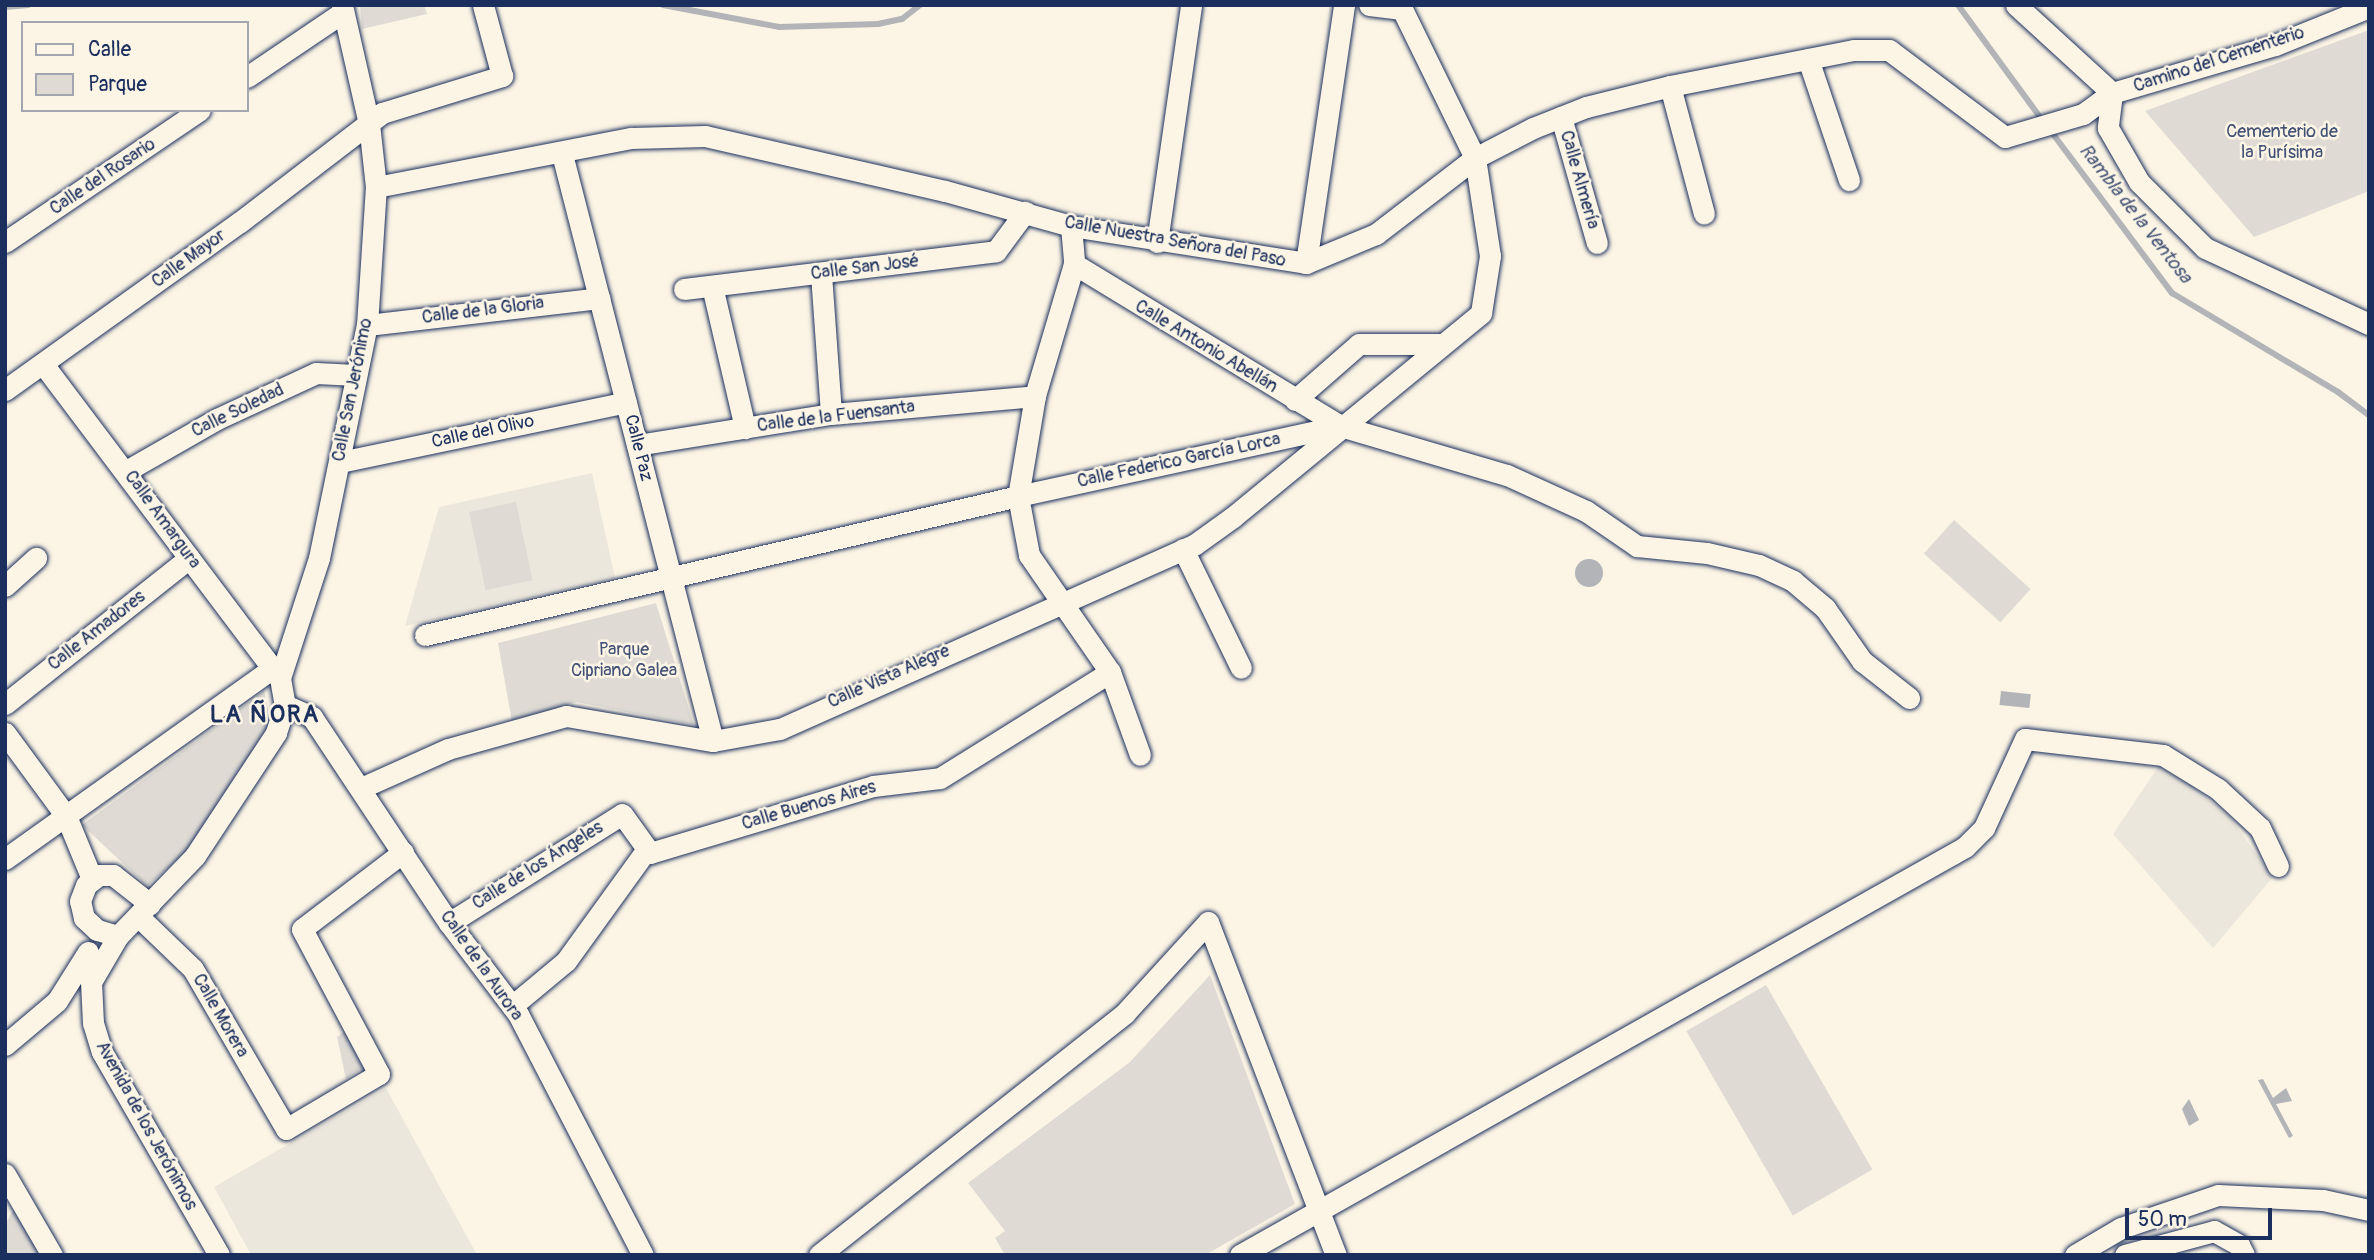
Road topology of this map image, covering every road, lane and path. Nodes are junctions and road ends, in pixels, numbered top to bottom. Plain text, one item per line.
1 (482, 5) edge
2 (1191, 5) edge
3 (1344, 5) edge
4 (1369, 5) edge
5 (2015, 5) edge
6 (2369, 7) edge
7 (342, 9) edge
8 (1808, 59) junction
9 (248, 76) edge
10 (1670, 86) junction
11 (2112, 93) junction
12 (197, 112) edge
13 (1561, 117) junction
14 (369, 124) junction
15 (562, 154) junction
16 (1475, 158) junction
17 (1849, 180) dead end
18 (376, 187) junction
19 (1025, 212) junction
20 (1704, 214) dead end
21 (1071, 226) junction
22 (5, 242) edge
23 (1157, 242) junction
24 (1597, 243) dead end
25 (1306, 263) junction
26 (1074, 264) junction
27 (821, 274) junction
28 (712, 286) junction
29 (684, 289) dead end
30 (599, 298) junction
31 (2369, 324) edge
32 (367, 325) junction
33 (1441, 344) junction
34 (43, 364) junction
35 (356, 375) junction
36 (6, 387) edge
37 (1035, 396) junction
38 (1295, 400) junction
39 (626, 402) junction
40 (831, 414) junction
41 (1340, 426) junction
42 (745, 428) junction
43 (637, 445) junction
44 (340, 462) junction
45 (126, 471) junction
46 (1018, 496) junction
47 (1183, 550) junction
48 (36, 558) dead end
49 (189, 558) junction
50 (671, 578) junction
51 (5, 586) edge
52 (1062, 600) junction
53 (425, 635) dead end
54 (1241, 668) dead end
55 (1110, 672) junction
56 (277, 673) junction
57 (1909, 698) dead end
58 (5, 704) edge
59 (285, 705) junction
60 (5, 733) edge
61 (713, 741) junction
62 (1140, 755) dead end
63 (361, 788) junction
64 (66, 816) junction
65 (648, 851) junction
66 (403, 852) junction
67 (5, 859) edge
68 (2278, 866) dead end
69 (92, 878) junction
70 (144, 910) junction
71 (85, 918) junction
72 (449, 922) junction
73 (118, 936) junction
74 (92, 961) junction
75 (57, 1001) junction
76 (90, 1005) junction
77 (512, 1006) junction
78 (5, 1045) edge
79 (5, 1174) edge
80 (1319, 1210) junction
81 (2369, 1210) edge
82 (2130, 1254) edge
83 (52, 1255) edge
84 (219, 1255) edge
85 (643, 1255) edge
86 (819, 1255) edge
87 (1240, 1255) edge
88 (1336, 1255) edge
89 (2075, 1255) edge
90 (2244, 1255) edge

1 - 14 street, Calle Mayor
2 - 23 street
3 - 25 street
4 - 16 street, Calle Vista Alegre
5 - 11 street, Camino del Cementerio
6 - 11 street, Camino del Cementerio
7 - 9 street
7 - 14 street, Calle San Jerónimo
8 - 10 street, Calle Nuestra Señora del Paso
8 - 11 street, Calle Nuestra Señora del Paso
8 - 17 street
10 - 13 street, Calle Nuestra Señora del Paso
10 - 20 street
11 - 31 street
12 - 22 street, Calle del Rosario
13 - 16 street, Calle Nuestra Señora del Paso
13 - 24 street, Calle Almería
14 - 18 street, Calle San Jerónimo
14 - 34 street, Calle Mayor
15 - 18 street, Calle Nuestra Señora del Paso
15 - 19 street, Calle Nuestra Señora del Paso
15 - 30 street, Calle Paz
16 - 25 street, Calle Nuestra Señora del Paso
16 - 33 street, Calle Vista Alegre
18 - 32 street, Calle San Jerónimo
19 - 21 street, Calle Nuestra Señora del Paso
19 - 27 street, Calle San José
21 - 23 street, Calle Nuestra Señora del Paso
21 - 26 street
23 - 25 street, Calle Nuestra Señora del Paso
26 - 37 street
26 - 38 street, Calle Antonio Abellán
27 - 28 street, Calle San José
27 - 40 street
28 - 29 street, Calle San José
28 - 42 street
30 - 32 street, Calle de la Gloria
30 - 39 street, Calle Paz
32 - 35 street, Calle San Jerónimo
33 - 38 street
33 - 41 street, Calle Vista Alegre
34 - 36 street, Calle Mayor
34 - 45 street, Calle Amargura
35 - 44 street, Calle San Jerónimo
35 - 45 street, Calle Soledad
37 - 40 street, Calle de la Fuensanta
37 - 46 street
38 - 41 street, Calle Antonio Abellán
39 - 43 street, Calle Paz
39 - 44 street, Calle del Olivo
40 - 42 street, Calle de la Fuensanta
41 - 46 street, Calle Federico García Lorca
41 - 47 street, Calle Vista Alegre
41 - 57 street
42 - 43 street, Calle de la Fuensanta
43 - 50 street, Calle Paz
44 - 56 street, Calle San Jerónimo
45 - 49 street, Calle Amargura
46 - 50 street, Calle Federico García Lorca
46 - 52 street
47 - 52 street, Calle Vista Alegre
47 - 54 street
48 - 51 street
49 - 56 street, Calle Amargura
49 - 58 street, Calle Amadores
50 - 53 street, Calle Federico García Lorca
50 - 61 street, Calle Paz
52 - 55 street
52 - 61 street, Calle Vista Alegre
55 - 62 street
55 - 65 street, Calle Buenos Aires
56 - 59 street
56 - 64 street
59 - 63 street, Calle de la Aurora
59 - 70 street, Avenida de los Jerónimos
60 - 64 street
61 - 63 street, Calle Vista Alegre
63 - 66 street, Calle de la Aurora
64 - 67 street
64 - 69 street
65 - 72 street, Calle de los Ángeles
65 - 77 street
66 - 70 street, Calle Morera
66 - 72 street, Calle de la Aurora
68 - 80 street
69 - 70 street
69 - 71 street
70 - 73 street, Avenida de los Jerónimos
71 - 73 street
71 - 74 street
72 - 77 street, Calle de la Aurora
73 - 74 street, Avenida de los Jerónimos
74 - 75 street
74 - 76 street, Avenida de los Jerónimos
75 - 76 street
75 - 78 street
76 - 84 street, Avenida de los Jerónimos
77 - 85 street, Calle de la Aurora
79 - 83 street
80 - 86 street
80 - 87 street
80 - 88 street
81 - 89 street
82 - 90 street

